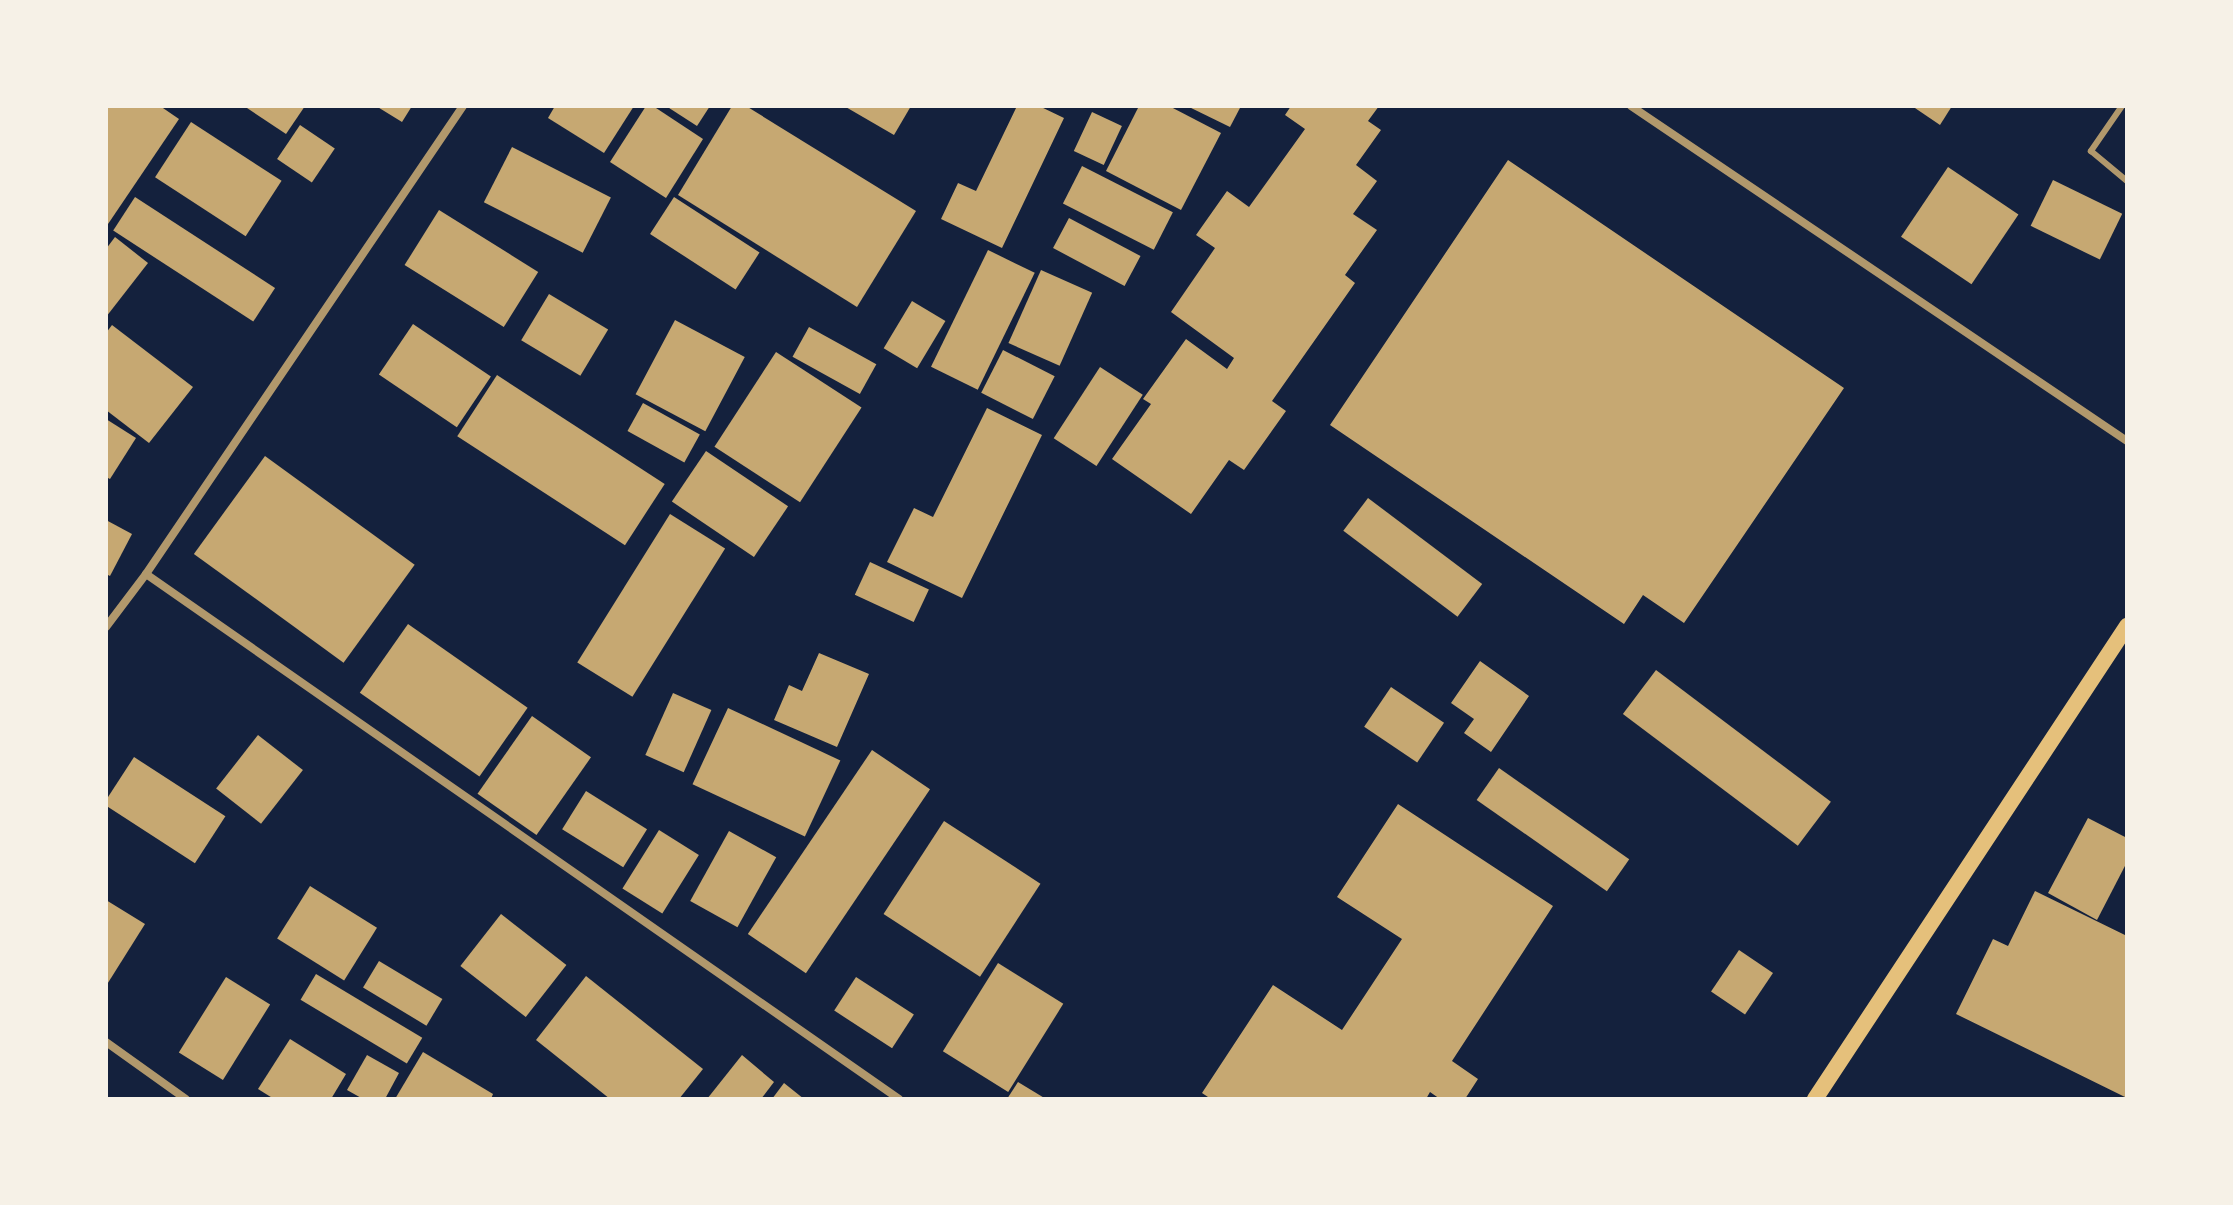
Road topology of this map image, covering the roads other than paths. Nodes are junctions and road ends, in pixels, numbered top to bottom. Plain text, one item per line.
1 (463, 106) edge
2 (1631, 106) edge
3 (2122, 106) edge
4 (2127, 181) edge
5 (2127, 441) edge
6 (146, 574) junction
7 (2127, 626) edge
8 (106, 627) edge
9 (106, 1042) edge
10 (186, 1099) edge
11 (899, 1099) edge
12 (1815, 1099) edge

1 - 6 street
2 - 5 street
3 - 4 lane
6 - 8 street
6 - 11 street
7 - 12 main road
9 - 10 street

